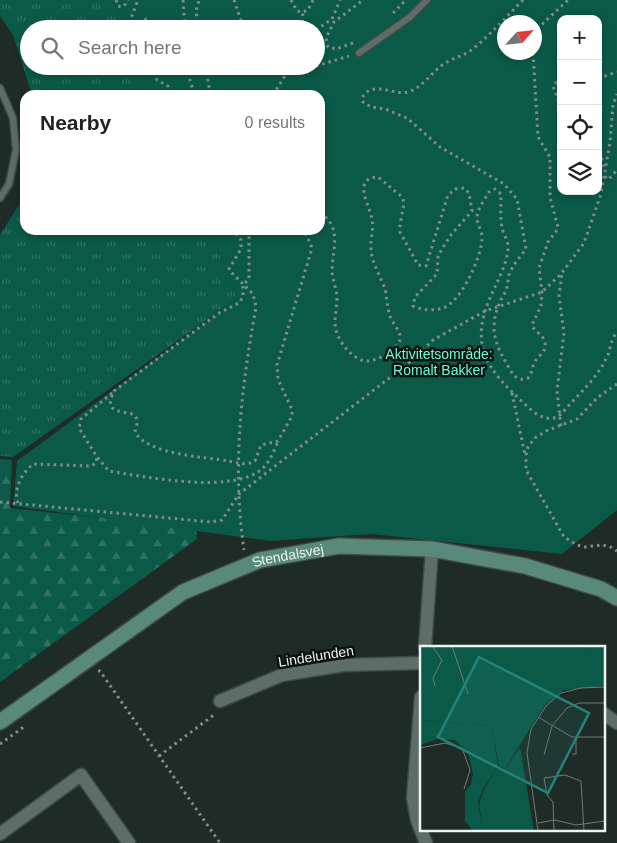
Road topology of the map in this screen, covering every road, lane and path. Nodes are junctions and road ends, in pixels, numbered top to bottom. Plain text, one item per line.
1 (116, 0) edge
2 (128, 0) edge
3 (138, 0) edge
4 (183, 0) edge
5 (199, 0) edge
6 (234, 0) edge
7 (291, 0) edge
8 (313, 0) edge
9 (340, 0) edge
10 (363, 0) edge
11 (406, 0) edge
12 (427, 0) edge
13 (523, 0) edge
14 (568, 0) edge
15 (304, 12) junction
16 (393, 14) dead end
17 (130, 20) edge
18 (184, 20) edge
19 (198, 20) edge
20 (241, 20) edge
21 (303, 20) edge
22 (325, 23) edge
23 (542, 24) edge
24 (354, 42) dead end
25 (359, 53) joint
26 (534, 60) edge
27 (325, 63) edge
28 (617, 72) edge
29 (155, 75) edge
30 (189, 75) edge
31 (207, 75) edge
32 (286, 75) edge
33 (602, 77) edge
34 (557, 82) edge
35 (0, 88) edge
36 (168, 90) edge
37 (193, 90) edge
38 (209, 90) edge
39 (277, 90) edge
40 (617, 94) edge
41 (557, 95) edge
42 (600, 150) edge
43 (617, 170) edge
44 (604, 174) junction
45 (0, 198) edge
46 (325, 218) edge
47 (237, 235) edge
48 (249, 235) edge
49 (305, 235) edge
50 (562, 273) junction
51 (243, 285) junction
52 (542, 292) junction
53 (498, 306) junction
54 (484, 311) junction
55 (617, 332) edge
56 (617, 384) edge
57 (114, 391) junction
58 (511, 392) junction
59 (560, 416) junction
60 (561, 426) junction
61 (278, 441) junction
62 (97, 457) junction
63 (526, 460) junction
64 (237, 464) junction
65 (239, 481) junction
66 (239, 494) junction
67 (0, 502) edge
68 (18, 503) junction
69 (432, 549) junction
70 (617, 551) edge
71 (247, 566) junction
72 (617, 598) edge
73 (425, 646) edge
74 (420, 663) edge
75 (92, 676) dead end
76 (220, 701) joint
77 (420, 708) edge
78 (604, 714) edge
79 (0, 722) edge
80 (31, 722) dead end
81 (617, 723) edge
82 (0, 744) edge
83 (159, 756) junction
84 (420, 828) edge
85 (421, 830) edge
86 (0, 834) edge
87 (129, 843) edge
88 (220, 843) edge
89 (426, 843) edge

1 - 2 path
3 - 17 path
4 - 18 path
5 - 19 path
6 - 20 path
7 - 15 path
8 - 15 path
9 - 22 path
10 - 24 path
11 - 16 path
12 - 25 lane
13 - 53 path
14 - 23 path
15 - 21 path
25 - 27 path
26 - 52 path
28 - 33 path
29 - 36 path
30 - 37 path
31 - 38 path
32 - 39 path
34 - 41 path
35 - 45 lane
40 - 44 path
42 - 44 path
43 - 44 path
44 - 50 path
46 - 54 path
47 - 51 path
48 - 51 path
49 - 61 path
50 - 52 path
50 - 59 path
51 - 57 path
51 - 64 path
52 - 53 path
52 - 53 path
53 - 54 path
54 - 58 path
54 - 66 path
55 - 59 path
56 - 60 path
57 - 62 path
57 - 64 path
58 - 59 path
58 - 63 path
59 - 60 path
60 - 63 path
61 - 64 path
61 - 65 path
62 - 65 path
62 - 68 path
63 - 70 path
64 - 65 path
65 - 66 path
66 - 68 path
66 - 71 path
67 - 68 path
69 - 71 street, Stendalsvej
69 - 72 street, Stendalsvej
69 - 73 street
71 - 79 street, Stendalsvej
74 - 76 street, Lindelunden
75 - 83 path
76 - 83 path
77 - 84 street
78 - 81 street
80 - 82 path
83 - 88 path
85 - 89 street
86 - 87 street

